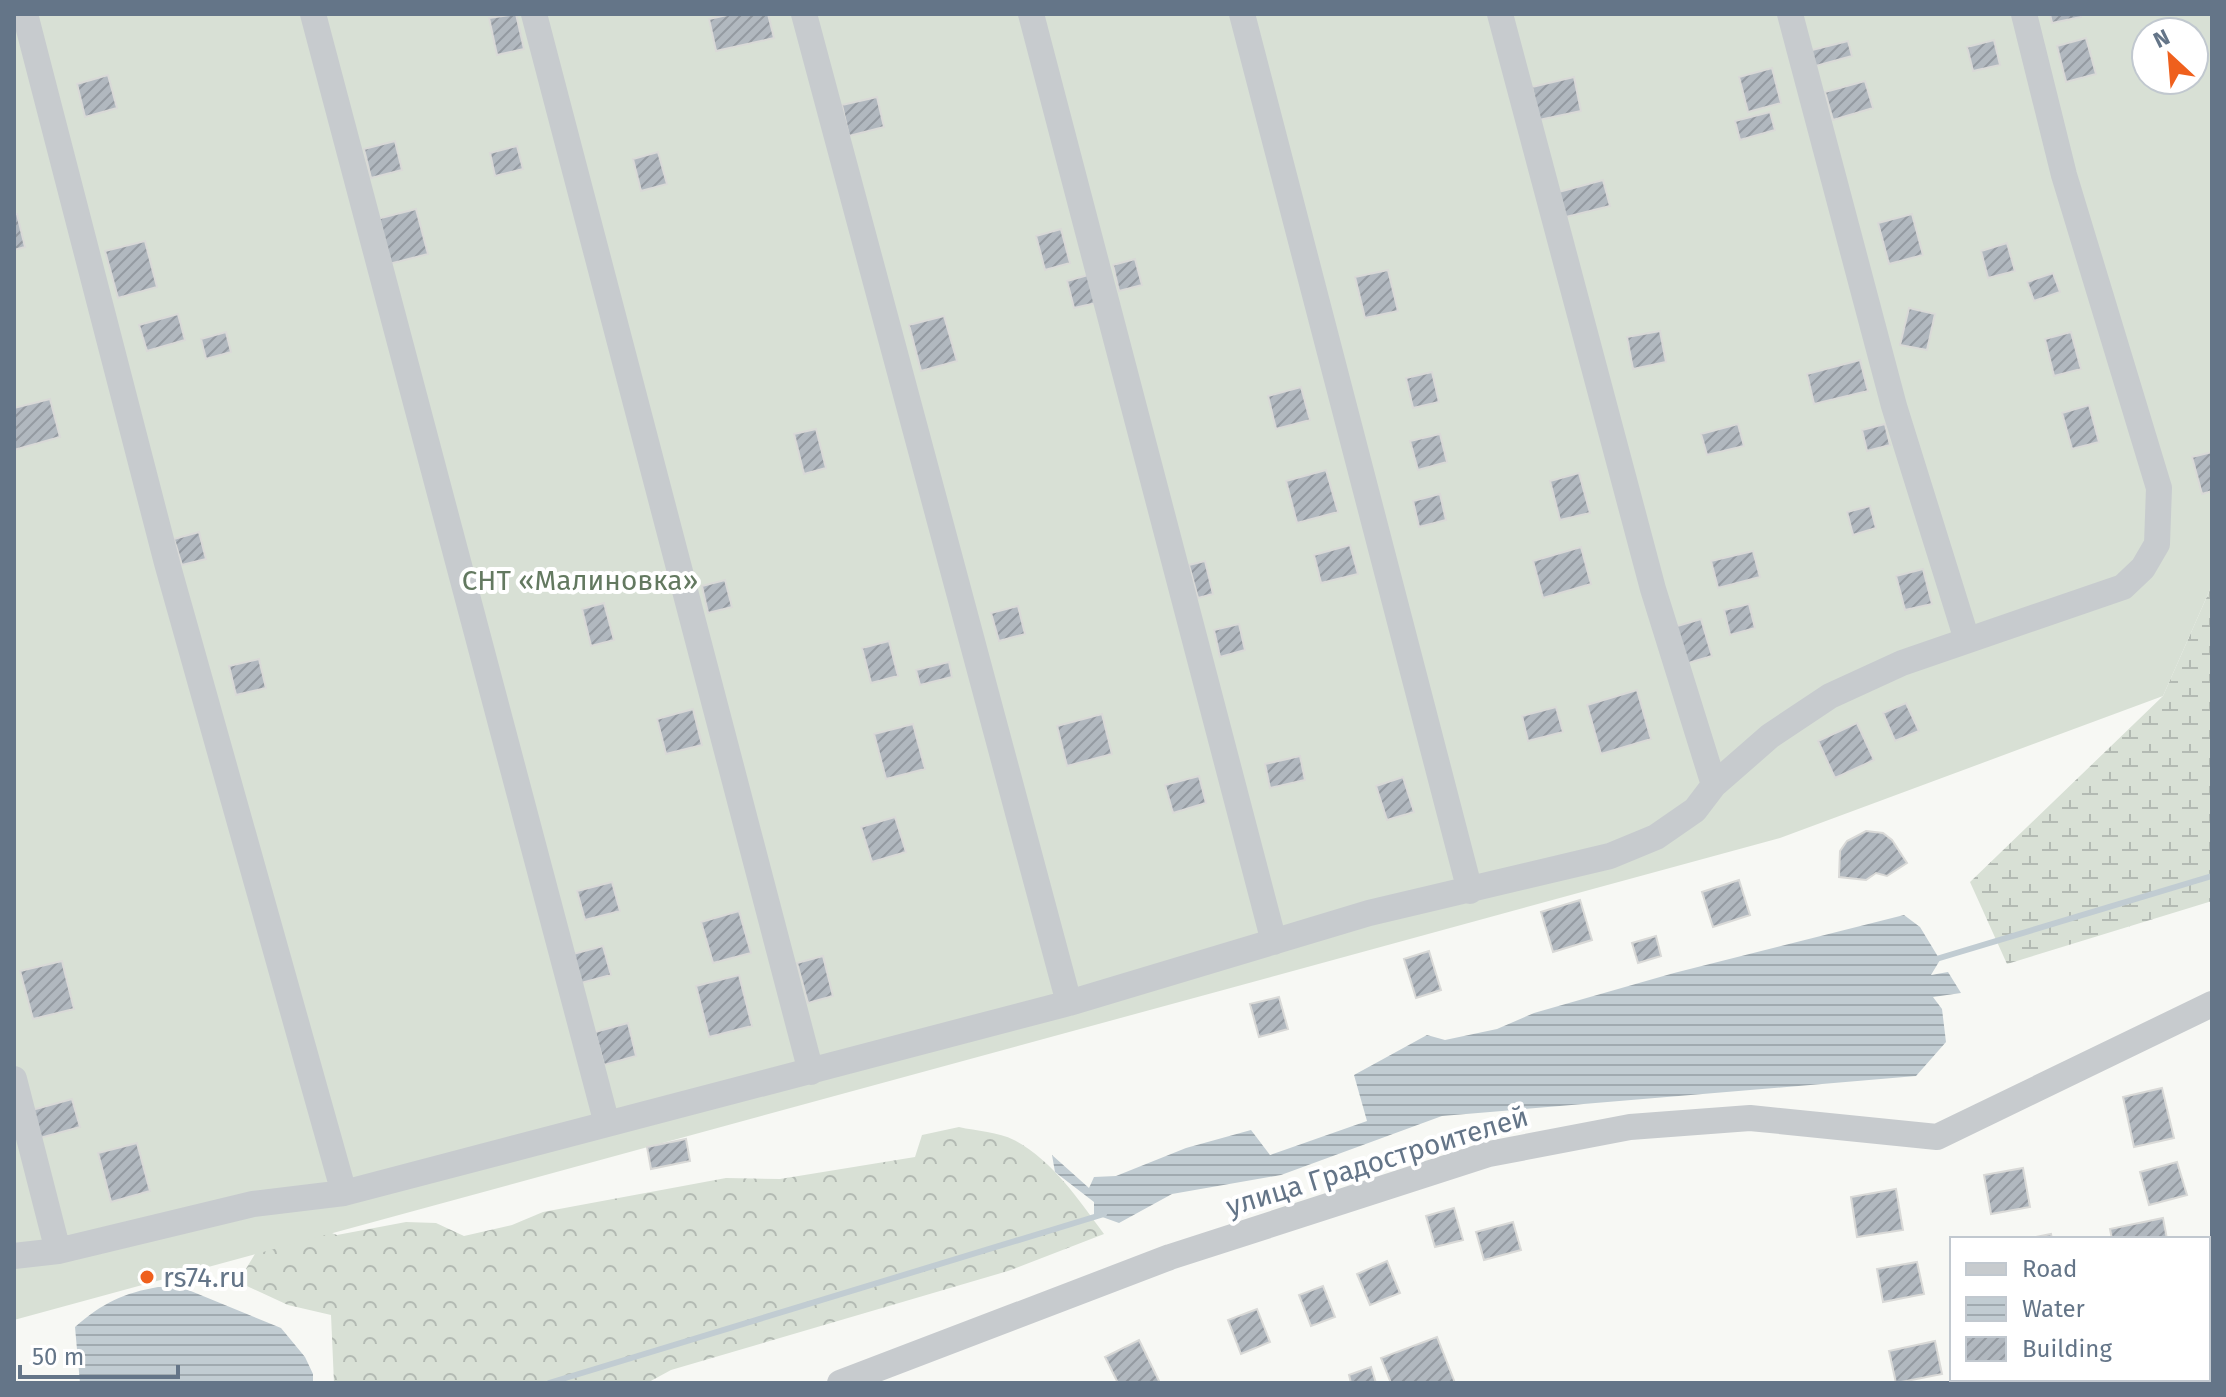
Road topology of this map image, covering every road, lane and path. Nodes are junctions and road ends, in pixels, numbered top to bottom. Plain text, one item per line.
1 (25, 14) edge
2 (313, 14) edge
3 (534, 14) edge
4 (804, 14) edge
5 (1031, 14) edge
6 (1242, 14) edge
7 (1500, 14) edge
8 (1790, 14) edge
9 (2024, 14) edge
10 (1967, 640) junction
11 (1714, 785) junction
12 (1470, 891) junction
13 (1274, 942) junction
14 (1069, 1003) junction
15 (2212, 1004) edge
16 (811, 1072) junction
17 (14, 1079) edge
18 (607, 1124) junction
19 (344, 1193) junction
20 (58, 1251) junction
21 (14, 1256) edge
22 (840, 1383) edge

1 - 19 street
2 - 18 street
3 - 16 street
4 - 14 street
5 - 13 street
6 - 12 street
7 - 11 street
8 - 10 street
9 - 10 street
10 - 11 street
11 - 12 street
12 - 13 street
13 - 14 street
14 - 16 street
15 - 22 street, улица Градостроителей
16 - 18 street
17 - 20 street
18 - 19 street
19 - 20 street
20 - 21 street

